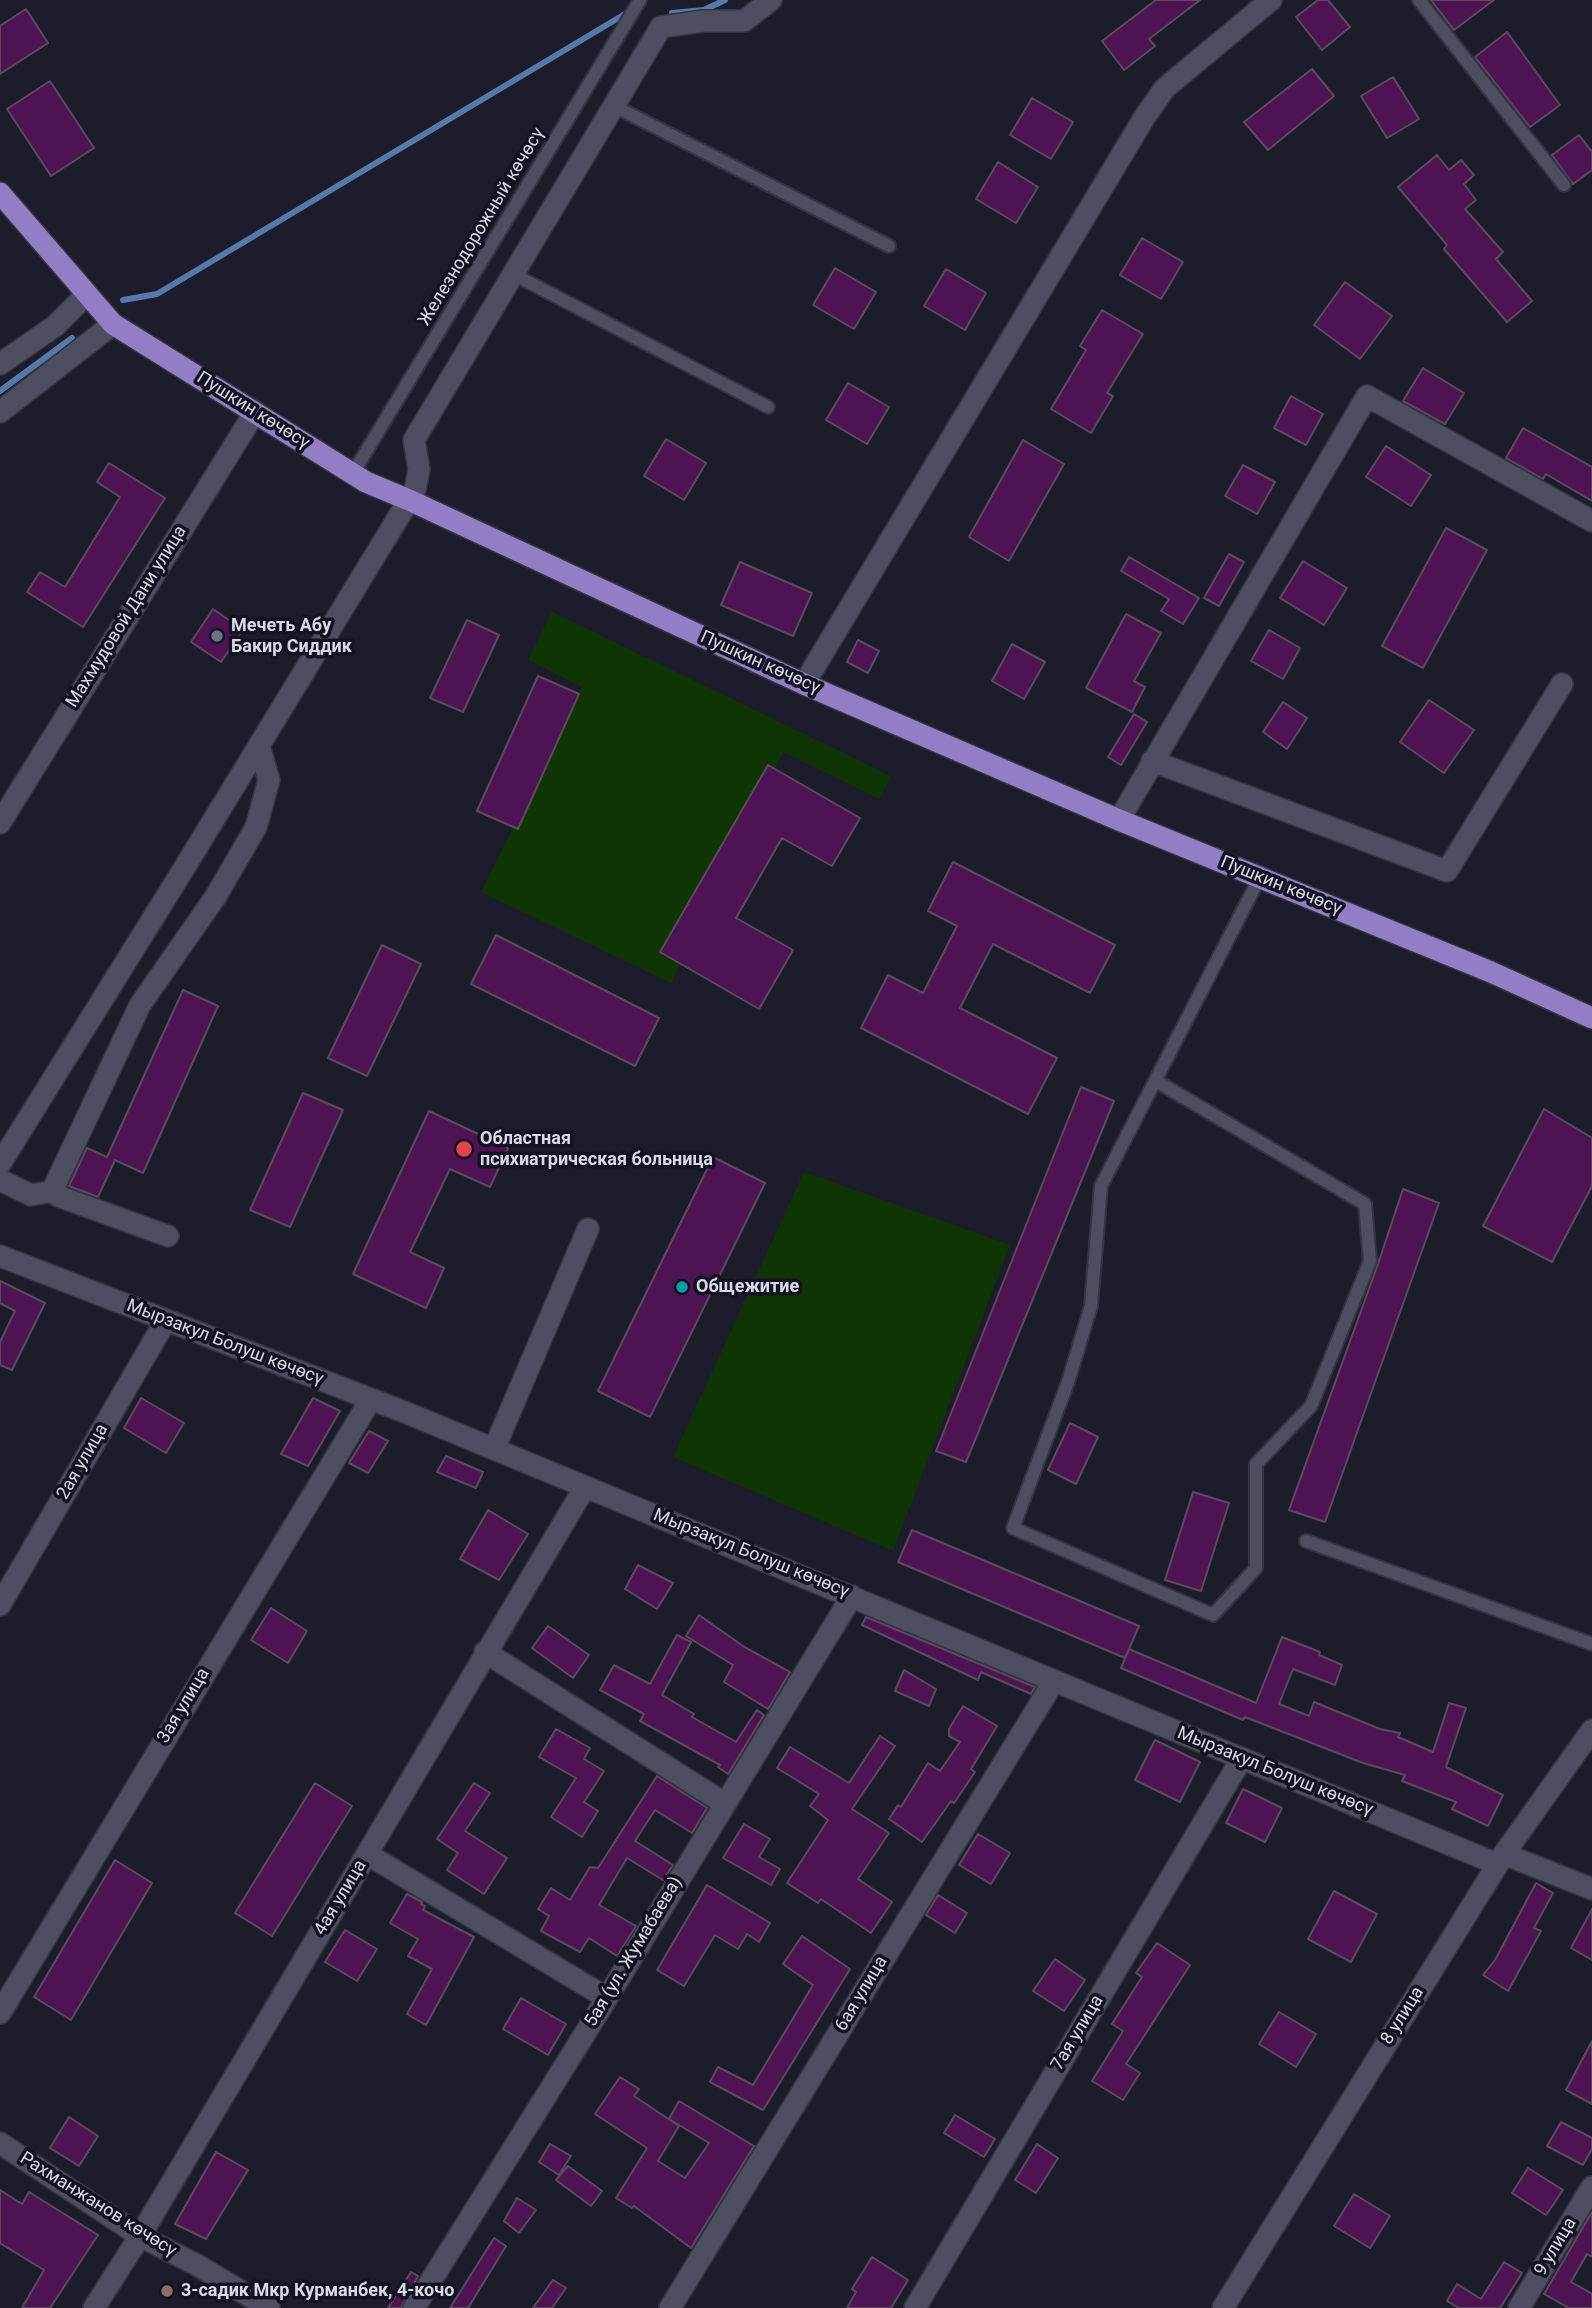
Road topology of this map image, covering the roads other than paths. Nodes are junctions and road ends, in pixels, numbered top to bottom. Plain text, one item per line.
1 (640, 0) edge
2 (771, 0) edge
3 (1271, 0) edge
4 (1419, 0) edge
5 (614, 106) junction
6 (1564, 185) dead end
7 (0, 193) edge
8 (889, 246) dead end
9 (513, 274) junction
10 (87, 294) junction
11 (113, 324) junction
12 (0, 364) edge
13 (768, 407) dead end
14 (0, 412) edge
15 (255, 412) junction
16 (354, 473) junction
17 (409, 500) junction
18 (1592, 521) edge
19 (804, 684) junction
20 (1562, 684) dead end
21 (259, 746) junction
22 (1152, 761) junction
23 (1119, 820) junction
24 (0, 823) edge
25 (1259, 877) junction
26 (1592, 1018) edge
27 (1156, 1082) junction
28 (0, 1164) edge
29 (0, 1180) edge
30 (54, 1191) junction
31 (588, 1229) dead end
32 (167, 1236) dead end
33 (0, 1256) edge
34 (166, 1320) junction
35 (371, 1399) junction
36 (494, 1449) junction
37 (584, 1487) junction
38 (1306, 1541) dead end
39 (852, 1596) junction
40 (0, 1605) edge
41 (1592, 1644) edge
42 (485, 1652) junction
43 (1055, 1681) junction
44 (1592, 1730) edge
45 (1242, 1758) junction
46 (724, 1803) junction
47 (367, 1854) junction
48 (1500, 1859) junction
49 (1592, 1889) edge
50 (607, 1998) junction
51 (0, 2013) edge
52 (0, 2143) edge
53 (1592, 2186) edge
54 (140, 2236) junction
55 (94, 2308) edge
56 (269, 2308) edge
57 (414, 2308) edge
58 (670, 2308) edge
59 (915, 2308) edge
60 (1223, 2308) edge
61 (1519, 2308) edge

1 - 16 lane, Железнодорожный көчөсү
2 - 5 street
3 - 19 street
4 - 6 lane
5 - 8 lane
5 - 9 street
7 - 10 highway, Пушкин көчөсү
9 - 13 lane
9 - 17 street
10 - 11 highway, Пушкин көчөсү
10 - 12 street
11 - 14 street
11 - 15 highway, Пушкин көчөсү
15 - 16 highway, Пушкин көчөсү
15 - 24 street, Махмудовой Дани улица
16 - 17 highway, Пушкин көчөсү
17 - 19 highway, Пушкин көчөсү
17 - 21 street
18 - 22 street
19 - 23 highway, Пушкин көчөсү
20 - 22 street
21 - 28 street
21 - 30 street
22 - 23 street
23 - 25 highway, Пушкин көчөсү
25 - 26 highway, Пушкин көчөсү
25 - 27 lane
27 - 27 lane
29 - 30 street
30 - 32 street
31 - 36 street
33 - 34 street, Мырзакул Болуш көчөсү
34 - 35 street, Мырзакул Болуш көчөсү
34 - 40 street, 2ая улица
35 - 36 street, Мырзакул Болуш көчөсү
35 - 51 street, 3ая улица
36 - 37 street, Мырзакул Болуш көчөсү
37 - 39 street, Мырзакул Болуш көчөсү
37 - 42 street, 4ая улица
38 - 41 lane
39 - 43 street, Мырзакул Болуш көчөсү
39 - 46 street, 5ая (ул. Жумабаева)
42 - 46 street
42 - 47 street, 4ая улица
43 - 45 street, Мырзакул Болуш көчөсү
43 - 58 street, 6ая улица
44 - 48 street, 8 улица
45 - 48 street, Мырзакул Болуш көчөсү
45 - 59 street, 7ая улица
46 - 50 street, 5ая (ул. Жумабаева)
47 - 50 street
47 - 54 street, 4ая улица
48 - 49 street, Мырзакул Болуш көчөсү
48 - 60 street, 8 улица
50 - 57 street, 5ая (ул. Жумабаева)
52 - 54 street, Рахманжанов көчөсү
53 - 61 street, 9 улица
54 - 55 street, 4ая улица
54 - 56 street, Рахманжанов көчөсү

